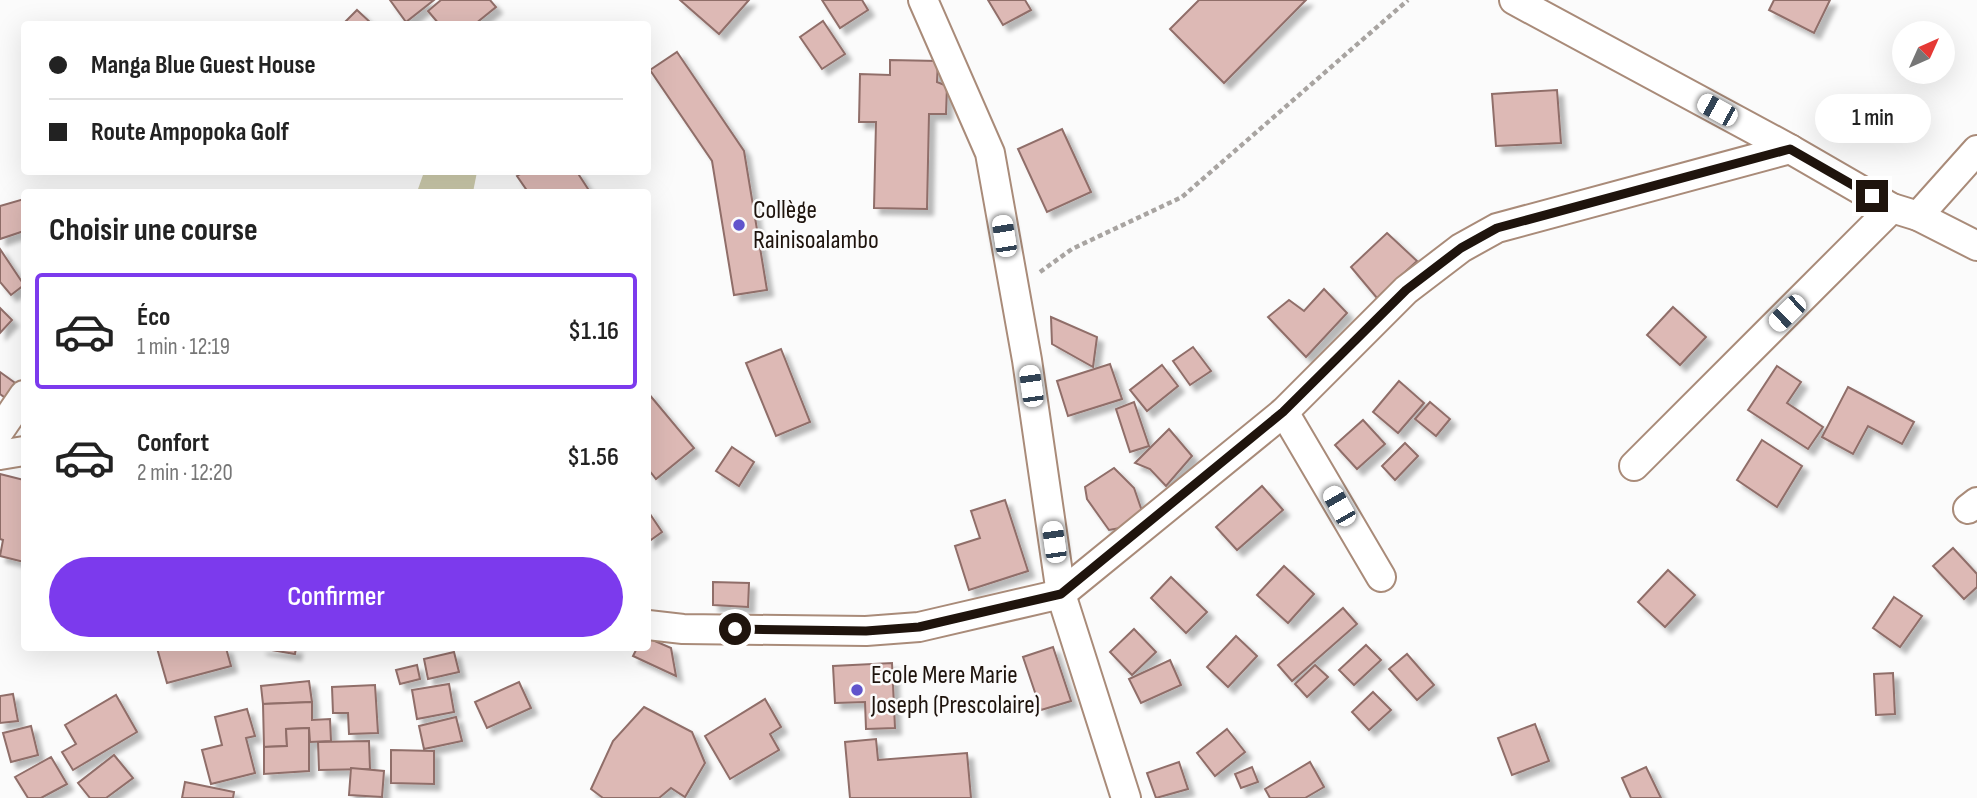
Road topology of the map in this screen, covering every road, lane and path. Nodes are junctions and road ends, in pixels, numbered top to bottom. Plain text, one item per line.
1 (923, 0) edge
2 (1408, 0) edge
3 (1514, 0) edge
4 (1790, 149) junction
5 (1977, 150) edge
6 (1905, 212) junction
7 (1977, 246) edge
8 (1013, 291) junction
9 (21, 399) edge
10 (1283, 412) junction
11 (0, 430) edge
12 (21, 451) edge
13 (0, 455) edge
14 (1634, 466) dead end
15 (1381, 577) dead end
16 (1061, 594) junction
17 (651, 625) edge
18 (1126, 798) edge

1 - 8 street
2 - 8 path
3 - 4 street
4 - 6 street
4 - 10 street
5 - 6 street
6 - 7 street
6 - 14 street
8 - 16 street
9 - 11 street
10 - 15 street
10 - 16 street
12 - 13 street
16 - 17 street
16 - 18 street

